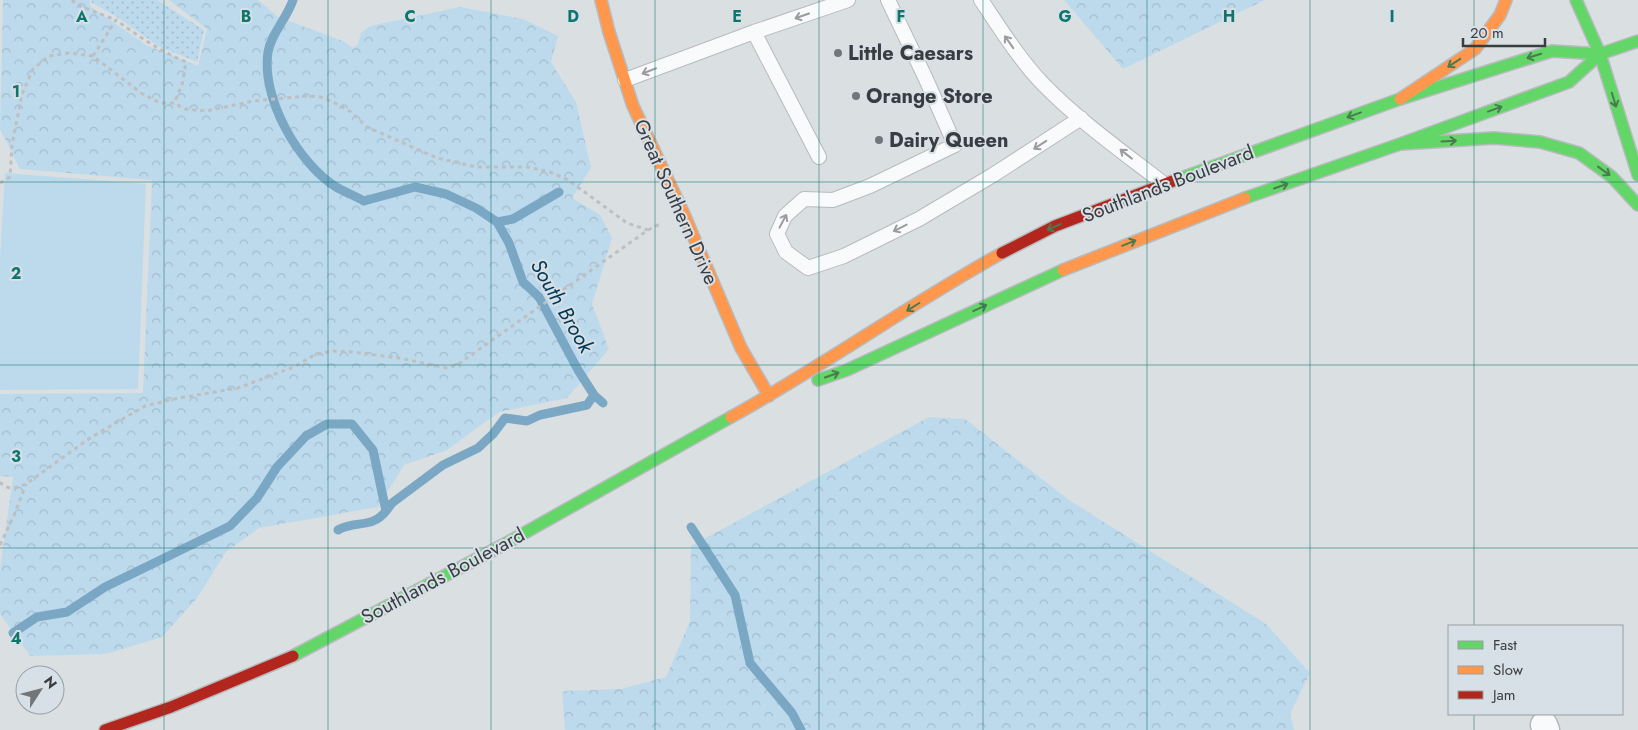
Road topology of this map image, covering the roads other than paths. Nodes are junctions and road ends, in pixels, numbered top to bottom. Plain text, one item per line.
1 (601, 0) edge
2 (848, 0) edge
3 (888, 0) edge
4 (981, 0) edge
5 (1506, 0) edge
6 (1576, 0) edge
7 (754, 32) junction
8 (1638, 41) edge
9 (1600, 54) junction
10 (624, 80) junction
11 (1400, 99) junction
12 (1081, 118) junction
13 (1400, 144) junction
14 (819, 157) dead end
15 (1638, 174) edge
16 (1164, 184) junction
17 (1638, 205) edge
18 (769, 396) junction
19 (171, 707) junction
20 (158, 725) dead end
21 (105, 730) edge

1 - 10 main road, Great Southern Drive
2 -> 7 lane
12 -> 3 lane
12 -> 4 lane
5 -> 11 main road
6 - 9 main road
7 -> 10 lane
7 - 14 lane
8 - 9 main road, Southlands Boulevard
9 -> 11 main road, Southlands Boulevard
13 -> 9 main road, Southlands Boulevard
9 -> 15 main road
10 - 18 main road, Great Southern Drive
11 -> 16 main road, Southlands Boulevard
16 -> 12 lane
13 -> 17 main road
18 -> 13 main road, Southlands Boulevard
16 -> 18 main road, Southlands Boulevard
18 - 19 main road, Southlands Boulevard
19 - 20 main road
19 - 21 main road, Southlands Boulevard

